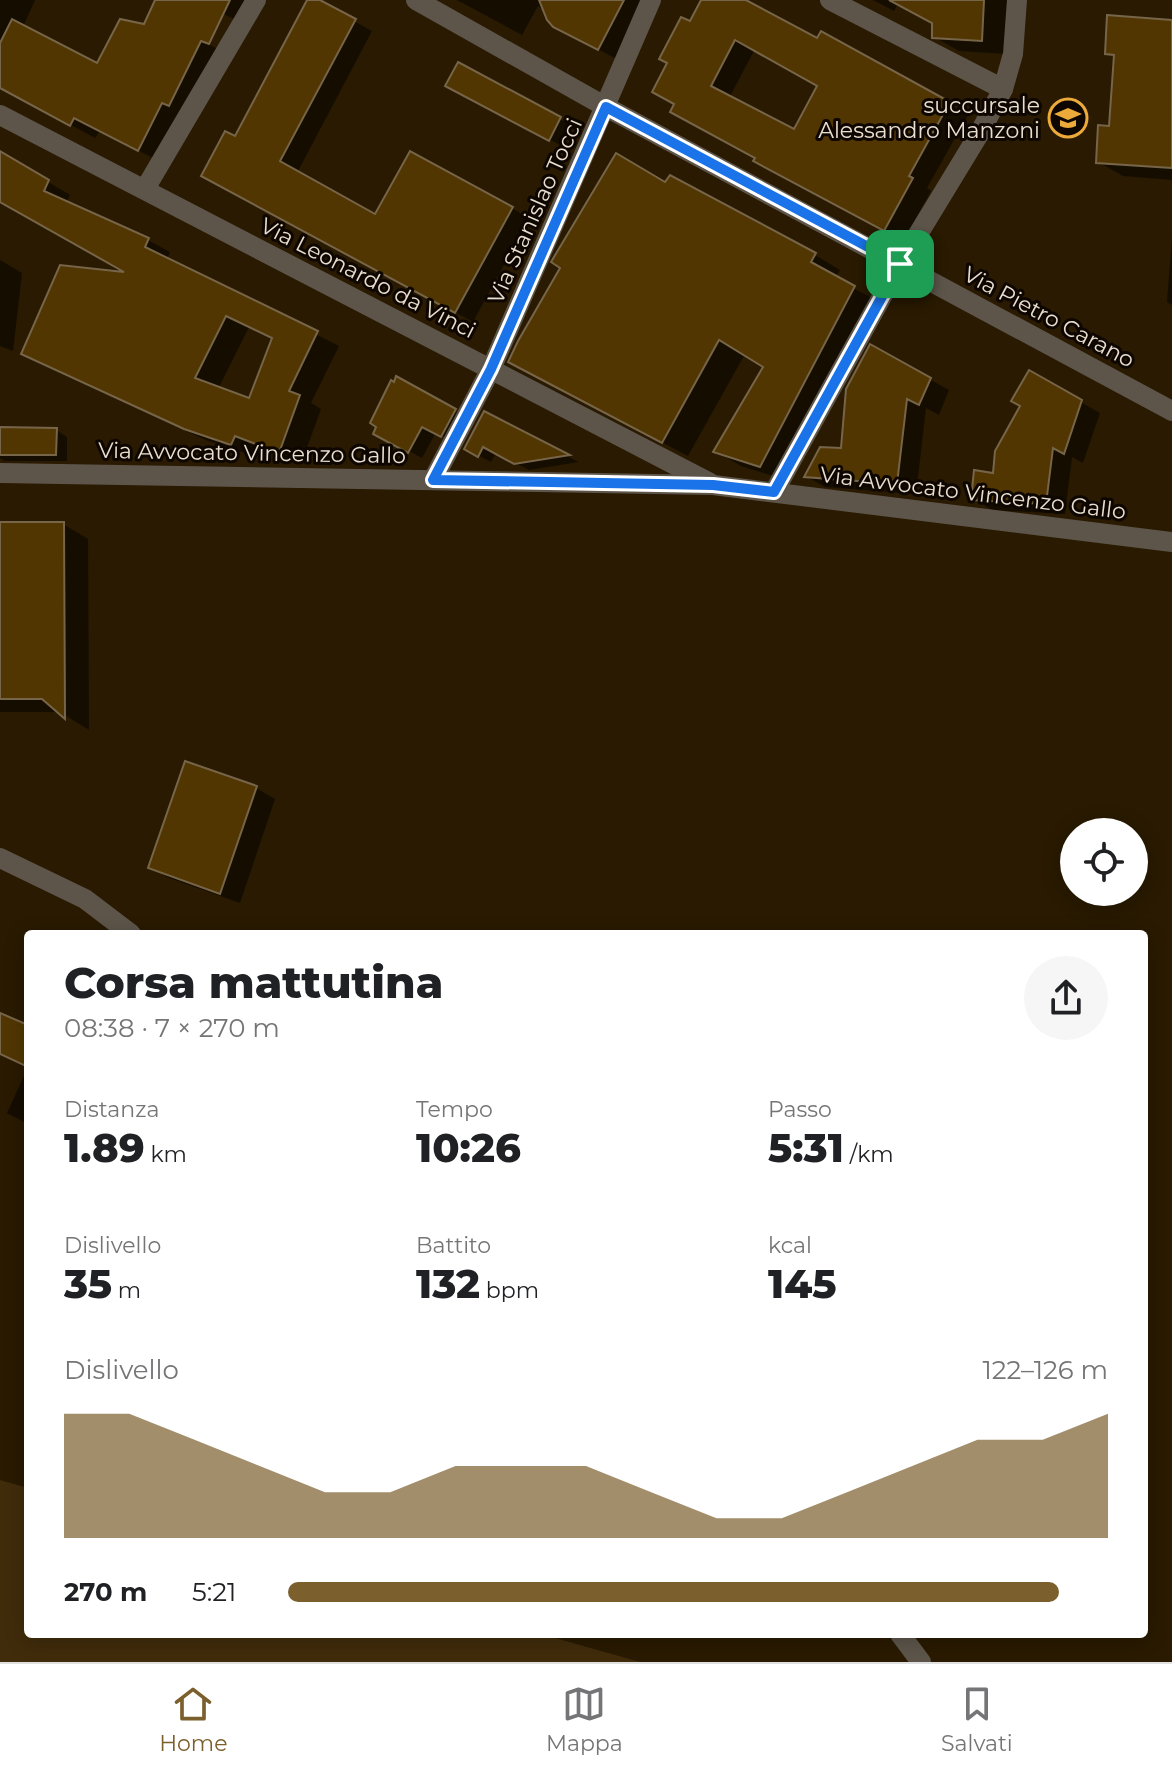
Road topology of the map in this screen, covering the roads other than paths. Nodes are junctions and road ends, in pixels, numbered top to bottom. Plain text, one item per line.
1 (256, 0) edge
2 (416, 0) edge
3 (651, 0) edge
4 (830, 0) edge
5 (1017, 0) edge
6 (1003, 89) junction
7 (606, 107) junction
8 (0, 115) edge
9 (145, 189) junction
10 (900, 264) junction
11 (491, 369) junction
12 (1172, 411) edge
13 (0, 473) edge
14 (433, 480) junction
15 (713, 485) junction
16 (774, 492) junction
17 (1172, 542) edge
18 (0, 858) edge
19 (126, 930) edge
20 (903, 1638) edge
21 (921, 1662) edge

1 - 9 street
2 - 7 street, Via Pietro Carano
3 - 7 street, Via Stanislao Tocci
4 - 6 street
5 - 6 street
6 - 10 street
7 - 10 street, Via Pietro Carano
7 - 11 street, Via Stanislao Tocci
8 - 9 street, Via Leonardo da Vinci
9 - 11 street, Via Leonardo da Vinci
10 - 12 street, Via Pietro Carano
10 - 16 street
11 - 14 street, Via Stanislao Tocci
11 - 15 street, Via Leonardo da Vinci
13 - 14 street, Via Avvocato Vincenzo Gallo
14 - 15 street, Via Avvocato Vincenzo Gallo
15 - 16 street, Via Avvocato Vincenzo Gallo
16 - 17 street, Via Avvocato Vincenzo Gallo
18 - 19 street
20 - 21 street

